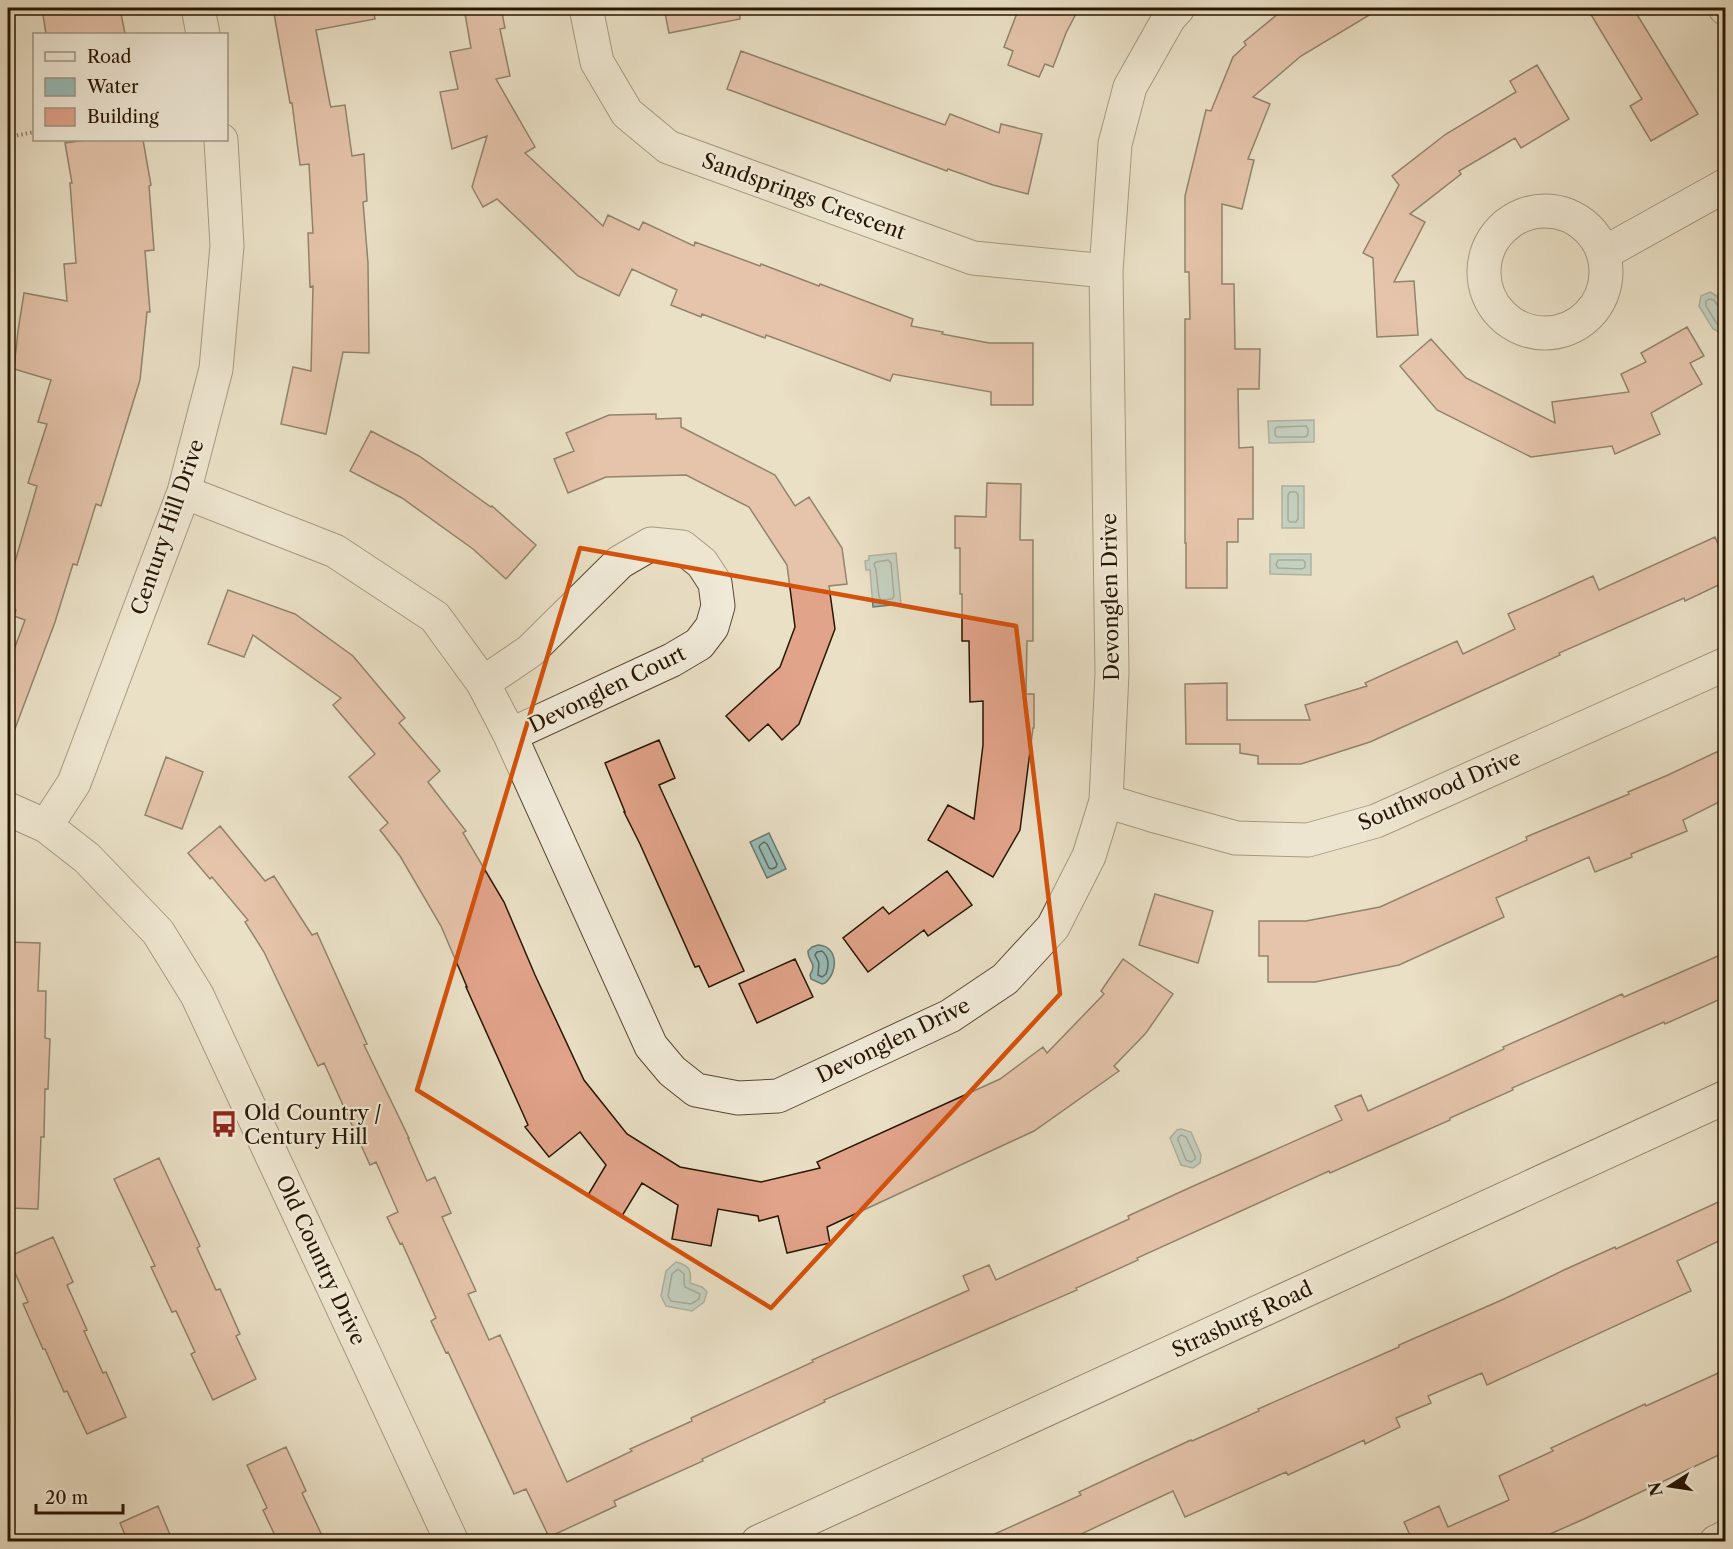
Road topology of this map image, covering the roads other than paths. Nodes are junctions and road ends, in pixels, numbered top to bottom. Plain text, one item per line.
1 (198, 8) edge
2 (586, 8) edge
3 (1178, 8) edge
4 (203, 33) edge
5 (220, 141) edge
6 (1725, 185) edge
7 (1604, 253) dead end
8 (1106, 271) junction
9 (184, 492) junction
10 (1725, 664) edge
11 (483, 683) junction
12 (510, 735) junction
13 (1106, 801) junction
14 (8, 809) edge
15 (46, 826) junction
16 (1725, 1097) edge
17 (1725, 1537) edge
18 (453, 1542) edge
19 (758, 1542) edge
20 (1716, 1542) edge

1 - 4 street
2 - 8 street, Sandsprings Crescent
3 - 8 street, Devonglen Drive
5 - 9 street, Century Hill Drive
6 - 7 street
8 - 13 street, Devonglen Drive
9 - 11 street, Devonglen Drive
9 - 15 street, Century Hill Drive
10 - 13 street, Southwood Drive
11 - 12 street, Devonglen Drive
11 - 12 street, Devonglen Court
12 - 13 street, Devonglen Drive
14 - 15 street, Old Country Drive
15 - 18 street, Old Country Drive
16 - 19 street, Strasburg Road
17 - 20 street

